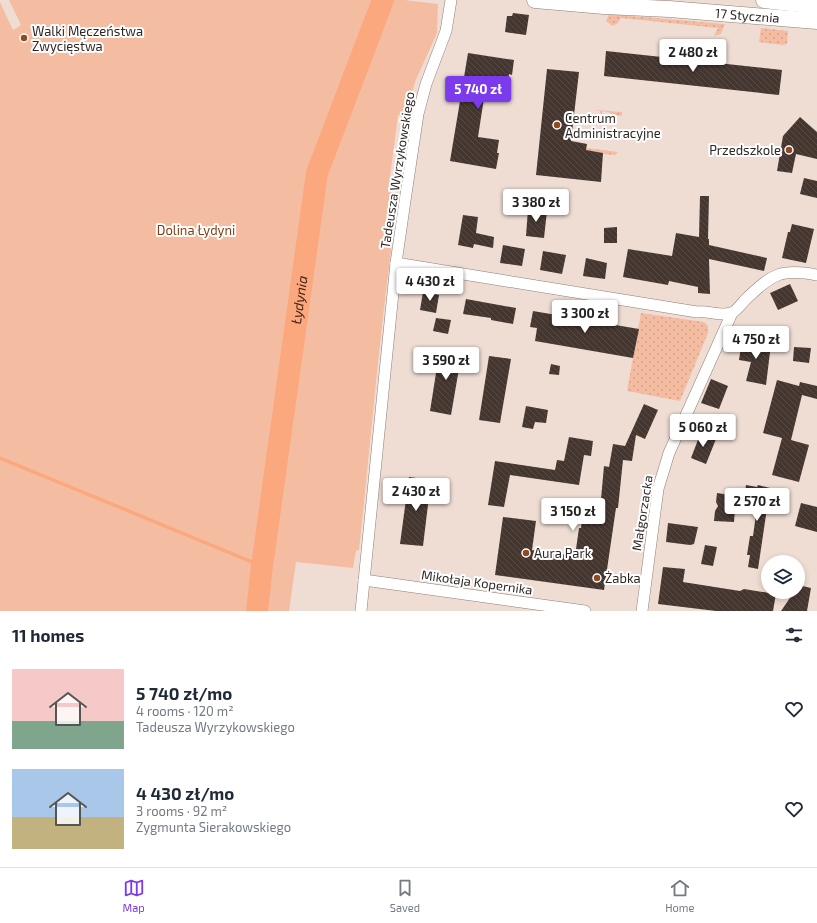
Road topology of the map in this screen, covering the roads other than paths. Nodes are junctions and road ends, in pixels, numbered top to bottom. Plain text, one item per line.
1 (452, 0) edge
2 (535, 0) edge
3 (764, 0) edge
4 (817, 6) edge
5 (817, 21) edge
6 (396, 263) junction
7 (817, 275) edge
8 (732, 313) junction
9 (364, 580) junction
10 (361, 611) edge
11 (585, 611) edge
12 (642, 611) edge

1 - 6 street, Tadeusza Wyrzykowskiego
2 - 5 main road, 17 Stycznia
3 - 4 main road, 17 Stycznia
6 - 8 street
6 - 9 street, Tadeusza Wyrzykowskiego
7 - 8 street
8 - 12 street, Małgorzacka
9 - 10 street, Tadeusza Wyrzykowskiego
9 - 11 street, Mikołaja Kopernika

